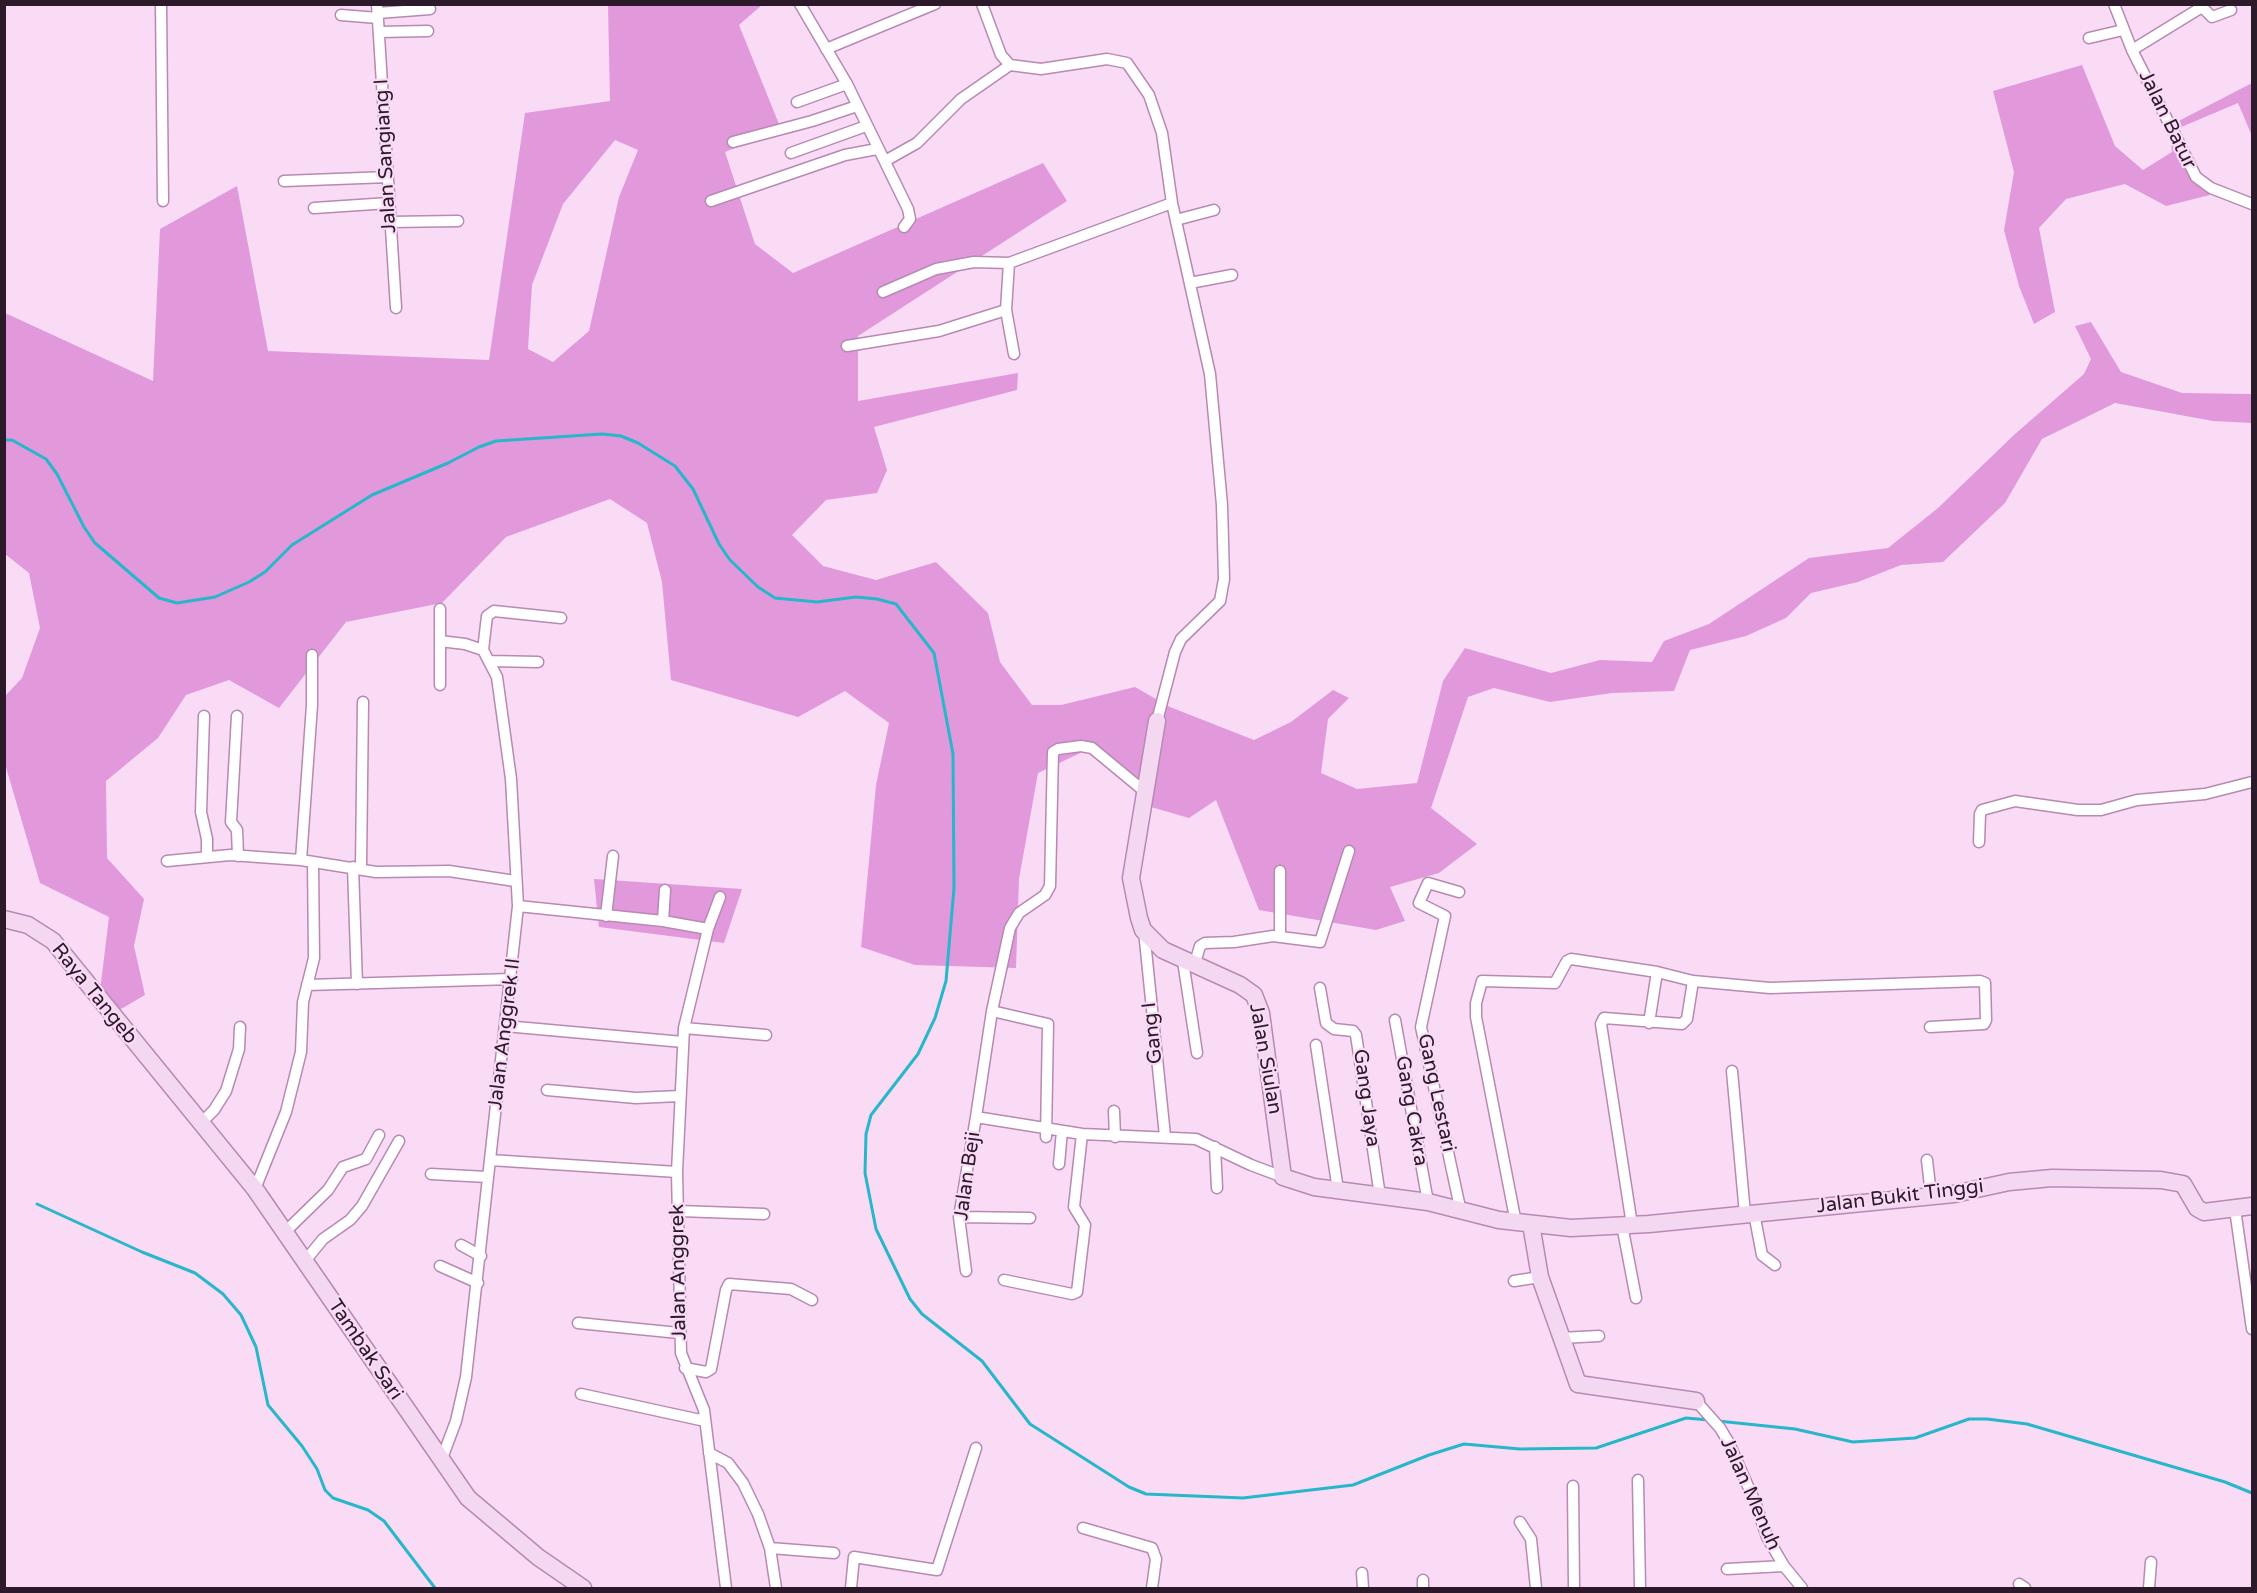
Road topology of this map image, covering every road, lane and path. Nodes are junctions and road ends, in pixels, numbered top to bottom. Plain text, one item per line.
1 (161, 4) edge
2 (800, 4) edge
3 (935, 4) edge
4 (982, 4) edge
5 (2114, 4) edge
6 (430, 9) dead end
7 (2231, 10) dead end
8 (378, 12) edge
9 (342, 15) dead end
10 (2123, 30) junction
11 (428, 31) dead end
12 (379, 32) junction
13 (2089, 39) dead end
14 (826, 49) junction
15 (2132, 50) junction
16 (1010, 65) junction
17 (847, 84) junction
18 (797, 102) dead end
19 (857, 106) junction
20 (866, 126) junction
21 (734, 142) dead end
22 (877, 149) junction
23 (790, 153) dead end
24 (885, 161) junction
25 (388, 177) junction
26 (284, 182) dead end
27 (163, 201) dead end
28 (711, 201) dead end
29 (389, 203) junction
30 (1172, 203) junction
31 (2253, 204) edge
32 (314, 208) dead end
33 (1214, 210) dead end
34 (1176, 220) junction
35 (458, 221) dead end
36 (390, 222) junction
37 (904, 227) dead end
38 (1009, 263) junction
39 (1232, 274) dead end
40 (1190, 283) junction
41 (883, 292) dead end
42 (396, 308) dead end
43 (1006, 310) junction
44 (848, 346) dead end
45 (1014, 354) dead end
46 (440, 609) dead end
47 (561, 618) dead end
48 (440, 641) junction
49 (483, 650) junction
50 (312, 655) dead end
51 (490, 661) junction
52 (538, 662) dead end
53 (440, 685) dead end
54 (363, 702) dead end
55 (204, 716) dead end
56 (237, 716) dead end
57 (1157, 721) joint
58 (2253, 782) edge
59 (1144, 791) junction
60 (1979, 842) dead end
61 (1349, 851) dead end
62 (238, 856) junction
63 (613, 856) dead end
64 (207, 857) junction
65 (301, 860) junction
66 (167, 861) dead end
67 (313, 862) junction
68 (358, 867) junction
69 (1280, 871) dead end
70 (515, 882) junction
71 (665, 890) dead end
72 (1459, 892) dead end
73 (720, 897) dead end
74 (518, 906) junction
75 (606, 916) junction
76 (4, 919) edge
77 (663, 921) junction
78 (708, 929) junction
79 (1143, 930) junction
80 (1280, 936) junction
81 (1188, 964) junction
82 (1657, 972) junction
83 (512, 979) junction
84 (1693, 981) junction
85 (357, 984) junction
86 (307, 985) junction
87 (1320, 988) dead end
88 (992, 1011) junction
89 (1395, 1020) dead end
90 (1649, 1023) junction
91 (505, 1026) junction
92 (240, 1027) dead end
93 (1930, 1027) dead end
94 (684, 1028) junction
95 (766, 1035) dead end
96 (683, 1042) junction
97 (1316, 1044) dead end
98 (1197, 1053) dead end
99 (1732, 1071) dead end
100 (171, 1088) joint
101 (547, 1090) dead end
102 (680, 1096) junction
103 (1114, 1110) dead end
104 (976, 1117) junction
105 (201, 1123) junction
106 (1062, 1131) junction
107 (1047, 1133) junction
108 (1082, 1134) junction
109 (379, 1136) dead end
110 (1165, 1136) junction
111 (1115, 1137) junction
112 (399, 1141) dead end
113 (1215, 1147) junction
114 (490, 1160) junction
115 (1927, 1160) dead end
116 (1059, 1164) dead end
117 (677, 1172) junction
118 (431, 1174) dead end
119 (488, 1177) junction
120 (1283, 1177) junction
121 (1216, 1188) dead end
122 (255, 1189) junction
123 (1338, 1190) junction
124 (1380, 1196) junction
125 (1931, 1196) junction
126 (1428, 1202) junction
127 (2253, 1206) edge
128 (2235, 1209) junction
129 (679, 1211) junction
130 (1461, 1212) junction
131 (1749, 1213) junction
132 (764, 1214) dead end
133 (959, 1217) junction
134 (1030, 1218) dead end
135 (1524, 1223) junction
136 (1627, 1225) junction
137 (286, 1231) junction
138 (461, 1245) dead end
139 (481, 1256) junction
140 (305, 1261) junction
141 (1775, 1264) dead end
142 (440, 1266) dead end
143 (966, 1271) dead end
144 (1539, 1277) junction
145 (1004, 1280) dead end
146 (1514, 1281) dead end
147 (478, 1283) junction
148 (1636, 1298) dead end
149 (812, 1300) dead end
150 (578, 1323) dead end
151 (2253, 1329) edge
152 (679, 1333) junction
153 (1599, 1336) dead end
154 (1560, 1338) junction
155 (686, 1368) junction
156 (581, 1394) dead end
157 (1696, 1401) joint
158 (705, 1421) junction
159 (976, 1448) dead end
160 (709, 1453) junction
161 (441, 1461) junction
162 (1638, 1480) dead end
163 (1573, 1486) dead end
164 (1520, 1522) dead end
165 (1083, 1528) dead end
166 (770, 1548) junction
167 (834, 1553) dead end
168 (2151, 1562) dead end
169 (1785, 1566) junction
170 (1726, 1569) dead end
171 (1362, 1573) dead end
172 (583, 1588) edge
173 (726, 1588) edge
174 (776, 1588) edge
175 (851, 1588) edge
176 (1152, 1588) edge
177 (1363, 1588) edge
178 (1536, 1588) edge
179 (1574, 1588) edge
180 (1640, 1588) edge
181 (1802, 1588) edge
182 (2149, 1588) edge

1 - 27 street
2 - 14 street
3 - 14 street
4 - 16 street
5 - 10 street, Jalan Batur
6 - 8 street
7 - 15 street
8 - 9 street
8 - 12 street, Jalan Sangiang I
10 - 13 street
10 - 15 street, Jalan Batur
11 - 12 street
12 - 25 street, Jalan Sangiang I
14 - 17 street
15 - 31 street, Jalan Batur
16 - 24 street
16 - 30 street
17 - 18 street
17 - 19 street
19 - 20 street
19 - 21 street
20 - 22 street
20 - 23 street
22 - 24 street
22 - 28 street
24 - 37 street
25 - 26 street
25 - 29 street, Jalan Sangiang I
29 - 32 street
29 - 36 street, Jalan Sangiang I
30 - 34 street
30 - 38 street
33 - 34 street
34 - 40 street
35 - 36 street
36 - 42 street, Jalan Sangiang I
38 - 41 street
38 - 43 street
39 - 40 street
40 - 57 street
43 - 44 street
43 - 45 street
46 - 48 street
47 - 49 street
48 - 49 street
48 - 53 street
49 - 51 street, Jalan Anggrek II
50 - 65 street
51 - 52 street
51 - 70 street, Jalan Anggrek II
54 - 68 street
55 - 64 street
56 - 62 street
57 - 59 street
58 - 60 street
59 - 79 street
59 - 88 street, Jalan Beji
61 - 80 street
62 - 64 street
62 - 65 street
63 - 75 street
64 - 66 street
65 - 67 street
67 - 68 street
67 - 86 street
68 - 70 street
68 - 85 street
69 - 80 street
70 - 74 street, Jalan Anggrek II
71 - 77 street
72 - 130 street, Gang Lestari
73 - 78 street, Jalan Anggrek
74 - 75 street
74 - 83 street, Jalan Anggrek II
75 - 77 street
76 - 100 street, Raya Tangeb
77 - 78 street
78 - 94 street, Jalan Anggrek
79 - 81 street, Jalan Siulan
79 - 110 street, Gang I
80 - 81 street
81 - 98 street
81 - 120 street, Jalan Siulan
82 - 84 street
82 - 90 street
82 - 135 street
83 - 85 street
83 - 91 street, Jalan Anggrek II
84 - 90 street
84 - 93 street
85 - 86 street
86 - 122 street
87 - 124 street, Gang Jaya
88 - 104 street, Jalan Beji
88 - 107 street
89 - 126 street, Gang Cakra
90 - 136 street
91 - 96 street
91 - 114 street, Jalan Anggrek II
92 - 105 street
94 - 95 street
94 - 96 street, Jalan Anggrek
96 - 102 street, Jalan Anggrek
97 - 123 street
99 - 131 street
100 - 105 street, Tambak Sari
101 - 102 street
102 - 117 street, Jalan Anggrek
103 - 111 street
104 - 107 street
104 - 133 street, Jalan Beji
105 - 122 street, Tambak Sari
106 - 107 street
106 - 108 street
106 - 116 street
108 - 111 street
108 - 145 street
109 - 137 street
110 - 111 street
110 - 113 street
112 - 140 street
113 - 120 street
113 - 121 street
114 - 117 street
114 - 119 street, Jalan Anggrek II
115 - 125 street
117 - 129 street, Jalan Anggrek
118 - 119 street
119 - 139 street, Jalan Anggrek II
120 - 123 street
122 - 137 street, Tambak Sari
123 - 124 street
124 - 126 street
125 - 128 street, Jalan Bukit Tinggi
125 - 131 street, Jalan Bukit Tinggi
126 - 130 street
127 - 128 street, Jalan Bukit Tinggi
128 - 151 street
129 - 132 street
129 - 152 street, Jalan Anggrek
130 - 135 street
131 - 136 street, Jalan Bukit Tinggi
131 - 141 street
133 - 134 street
133 - 143 street, Jalan Beji
135 - 136 street, Jalan Bukit Tinggi
135 - 144 street, Jalan Menuh
136 - 148 street
137 - 140 street, Tambak Sari
138 - 139 street
139 - 147 street, Jalan Anggrek II
140 - 161 street, Tambak Sari
142 - 147 street
144 - 146 street
144 - 154 street, Jalan Menuh
147 - 161 street, Jalan Anggrek II
149 - 155 street
150 - 152 street
152 - 155 street, Jalan Anggrek
153 - 154 street
154 - 157 street, Jalan Menuh
155 - 158 street, Jalan Anggrek
156 - 158 street
157 - 169 street, Jalan Menuh
158 - 160 street, Jalan Anggrek
159 - 175 street
160 - 166 street
160 - 173 street, Jalan Anggrek
161 - 172 street, Tambak Sari
162 - 180 street
163 - 179 street
164 - 178 street
165 - 176 street
166 - 167 street
166 - 174 street
168 - 182 street
169 - 170 street
169 - 181 street, Jalan Menuh
171 - 177 street

